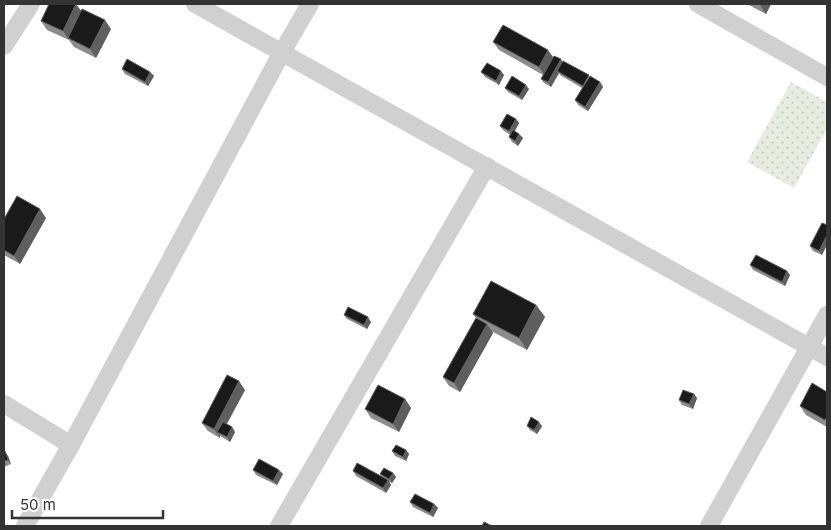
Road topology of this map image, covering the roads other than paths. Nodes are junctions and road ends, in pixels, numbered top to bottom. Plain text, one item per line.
1 (31, 4) edge
2 (194, 4) edge
3 (310, 4) edge
4 (698, 4) edge
5 (4, 46) edge
6 (282, 52) junction
7 (827, 77) edge
8 (487, 166) junction
9 (827, 315) edge
10 (810, 347) junction
11 (827, 357) edge
12 (4, 404) edge
13 (71, 445) junction
14 (25, 526) edge
15 (279, 526) edge
16 (709, 526) edge

1 - 5 street
2 - 6 street
3 - 6 street
4 - 7 street
6 - 8 street
6 - 13 street
8 - 10 street
8 - 15 street
9 - 10 street
10 - 11 street
10 - 16 street
12 - 13 street
13 - 14 street

